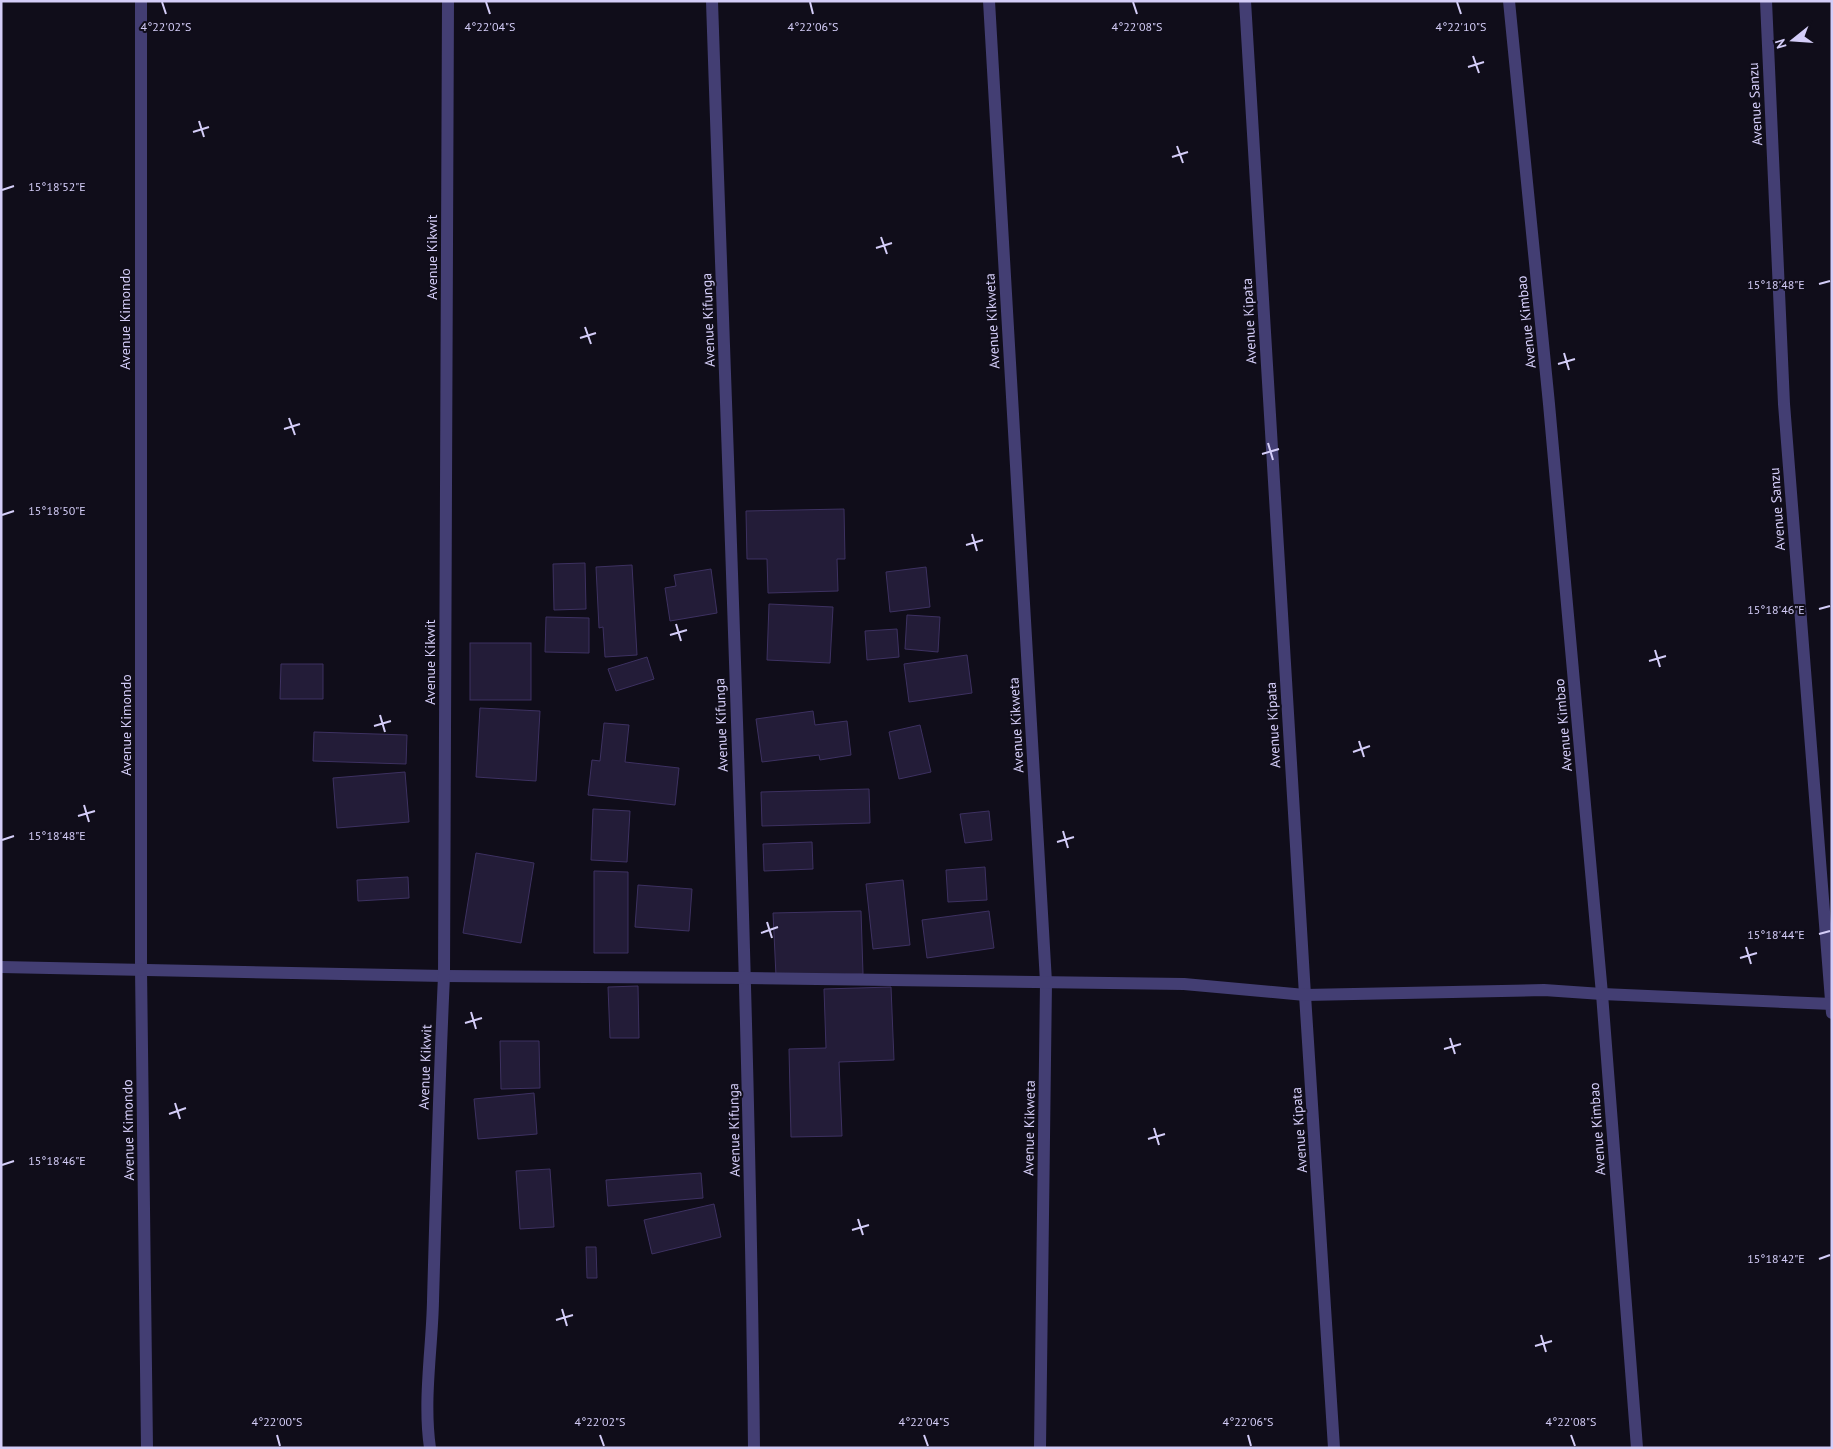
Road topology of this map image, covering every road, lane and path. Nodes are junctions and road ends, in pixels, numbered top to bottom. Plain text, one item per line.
1 (141, 1) edge
2 (448, 1) edge
3 (712, 1) edge
4 (989, 1) edge
5 (1244, 1) edge
6 (1509, 1) edge
7 (1766, 1) edge
8 (1, 967) edge
9 (141, 969) junction
10 (444, 976) junction
11 (745, 978) junction
12 (1046, 982) junction
13 (1602, 994) junction
14 (1305, 996) junction
15 (1831, 1004) edge
16 (1832, 1013) edge
17 (147, 1448) edge
18 (430, 1448) edge
19 (754, 1448) edge
20 (1040, 1448) edge
21 (1334, 1448) edge
22 (1637, 1448) edge

1 - 9 street, Avenue Kimondo
2 - 10 street, Avenue Kikwit
3 - 11 street, Avenue Kifunga
4 - 12 street, Avenue Kikweta
5 - 14 street, Avenue Kipata
6 - 13 street, Avenue Kimbao
7 - 15 street, Avenue Sanzu
8 - 9 street
9 - 10 street
9 - 17 street, Avenue Kimondo
10 - 11 street
10 - 18 street, Avenue Kikwit
11 - 12 street
11 - 19 street, Avenue Kifunga
12 - 14 street
12 - 20 street, Avenue Kikweta
13 - 14 street
13 - 15 street
13 - 22 street, Avenue Kimbao
14 - 21 street, Avenue Kipata
15 - 16 street, Avenue Sanzu

